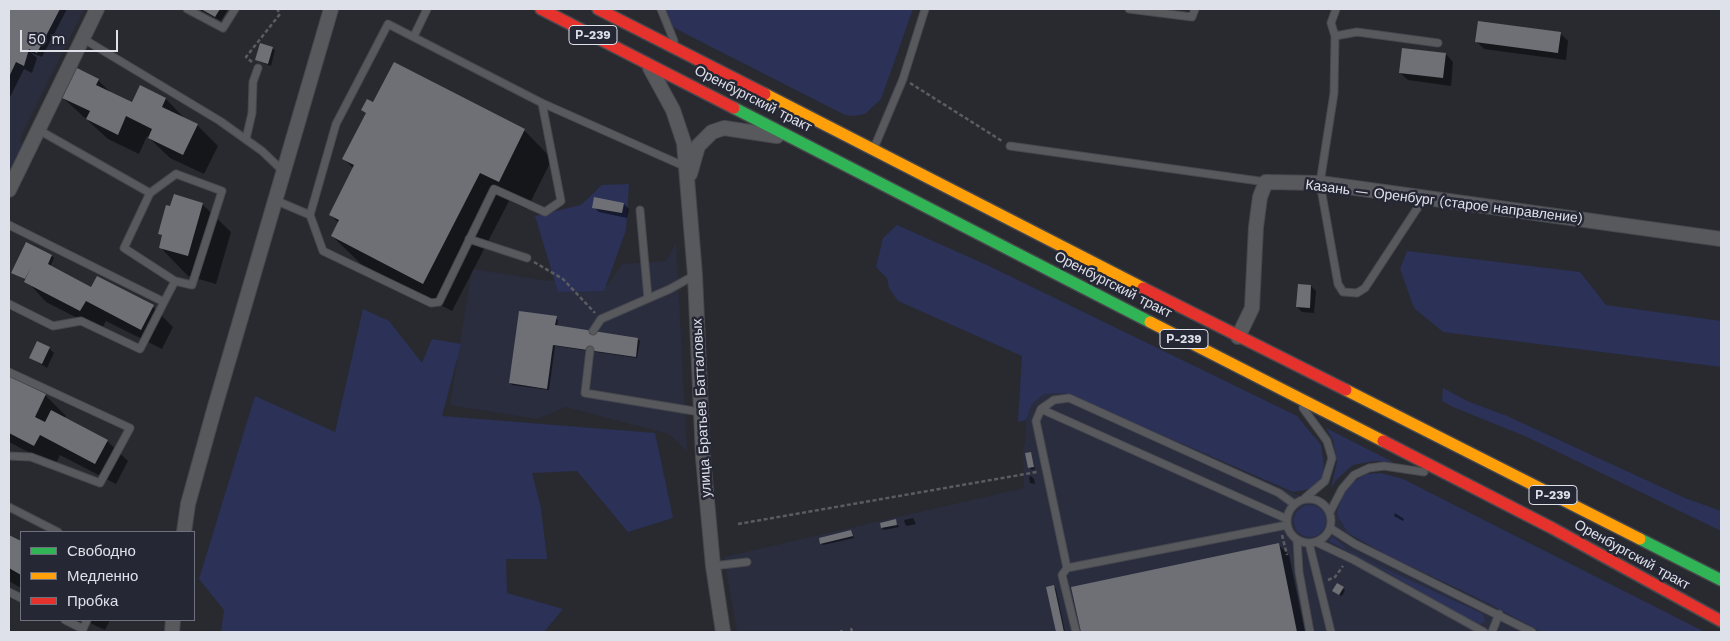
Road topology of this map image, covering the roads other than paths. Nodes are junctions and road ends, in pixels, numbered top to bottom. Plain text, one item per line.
1 (97, 9) edge
2 (187, 9) edge
3 (235, 9) edge
4 (331, 9) edge
5 (427, 9) edge
6 (541, 9) edge
7 (598, 9) edge
8 (661, 9) edge
9 (925, 9) edge
10 (1129, 9) edge
11 (1195, 9) edge
12 (1336, 9) edge
13 (414, 36) junction
14 (1335, 36) junction
15 (82, 38) junction
16 (1438, 43) dead end
17 (679, 50) junction
18 (645, 61) junction
19 (258, 68) road end
20 (542, 103) junction
21 (37, 128) junction
22 (794, 138) junction
23 (246, 139) junction
24 (1010, 146) road end
25 (873, 149) junction
26 (686, 167) junction
27 (283, 171) junction
28 (688, 182) junction
29 (1266, 182) junction
30 (1320, 184) junction
31 (9, 190) edge
32 (150, 193) junction
33 (1424, 197) junction
34 (277, 201) junction
35 (640, 210) dead end
36 (310, 215) junction
37 (9, 225) edge
38 (469, 239) junction
39 (1721, 239) edge
40 (527, 258) road end
41 (695, 275) junction
42 (175, 281) junction
43 (648, 298) junction
44 (164, 302) junction
45 (9, 304) edge
46 (593, 331) dead end
47 (1238, 337) junction
48 (590, 350) dead end
49 (9, 372) edge
50 (1294, 396) junction
51 (1041, 409) junction
52 (700, 412) junction
53 (9, 456) edge
54 (1451, 476) junction
55 (1302, 500) junction
56 (1294, 504) junction
57 (9, 507) edge
58 (1330, 512) junction
59 (1287, 522) junction
60 (1330, 528) junction
61 (56, 531) edge
62 (184, 531) edge
63 (1297, 540) junction
64 (1312, 543) junction
65 (747, 562) dead end
66 (713, 566) junction
67 (1067, 568) junction
68 (1721, 580) edge
69 (1499, 614) junction
70 (1721, 620) edge
71 (67, 621) edge
72 (87, 621) edge
73 (723, 632) edge
74 (1076, 632) edge
75 (1310, 632) edge
76 (1331, 632) edge
77 (1484, 632) edge
78 (1492, 632) edge
79 (1532, 632) edge

1 - 15 street
2 - 3 lane
4 - 27 street
5 - 13 lane
6 - 18 main road, Оренбургский тракт / Р-239
7 - 17 main road, Оренбургский тракт / Р-239
8 - 17 lane
9 - 25 lane
10 - 11 lane
12 - 14 lane
13 - 20 lane
13 - 36 lane
14 - 16 lane
14 - 30 lane
15 - 21 street
15 - 23 lane
17 - 25 main road, Оренбургский тракт / Р-239
18 - 22 main road, Оренбургский тракт / Р-239
18 - 26 street, улица Братьев Батталовых
19 - 23 lane
20 - 26 lane
20 - 38 lane
21 - 31 street
21 - 32 lane
22 - 28 street, улица Братьев Батталовых
22 - 50 main road, Оренбургский тракт / Р-239
23 - 27 lane
24 - 29 lane
25 - 47 main road, Оренбургский тракт / Р-239
26 - 28 street, улица Братьев Батталовых
27 - 34 street
28 - 41 street, улица Братьев Батталовых
29 - 30 street, Казань — Оренбург (старое направление)
29 - 47 street
30 - 33 street, Казань — Оренбург (старое направление)
30 - 33 lane
32 - 42 lane
32 - 42 lane
33 - 39 street, Казань — Оренбург (старое направление)
34 - 36 lane
34 - 62 street
35 - 43 lane
36 - 38 lane
37 - 44 lane
38 - 40 lane
41 - 43 lane
41 - 52 street, улица Братьев Батталовых
42 - 44 lane
43 - 46 lane
44 - 45 lane
47 - 68 main road, Оренбургский тракт / Р-239
48 - 52 lane
49 - 53 lane
50 - 54 main road, Оренбургский тракт / Р-239
50 - 55 lane
51 - 56 lane
51 - 59 lane
51 - 67 lane
52 - 66 street, улица Братьев Батталовых
54 - 58 lane
54 - 70 main road, Оренбургский тракт / Р-239
55 - 56 lane
55 - 58 lane
56 - 59 lane
57 - 61 lane
58 - 60 lane
59 - 63 lane
59 - 67 lane
60 - 64 lane
60 - 69 lane
63 - 64 lane
63 - 75 lane
64 - 76 lane
64 - 77 lane
65 - 66 lane
66 - 73 street, улица Братьев Батталовых
67 - 74 lane
69 - 78 lane
69 - 79 lane
71 - 72 lane

